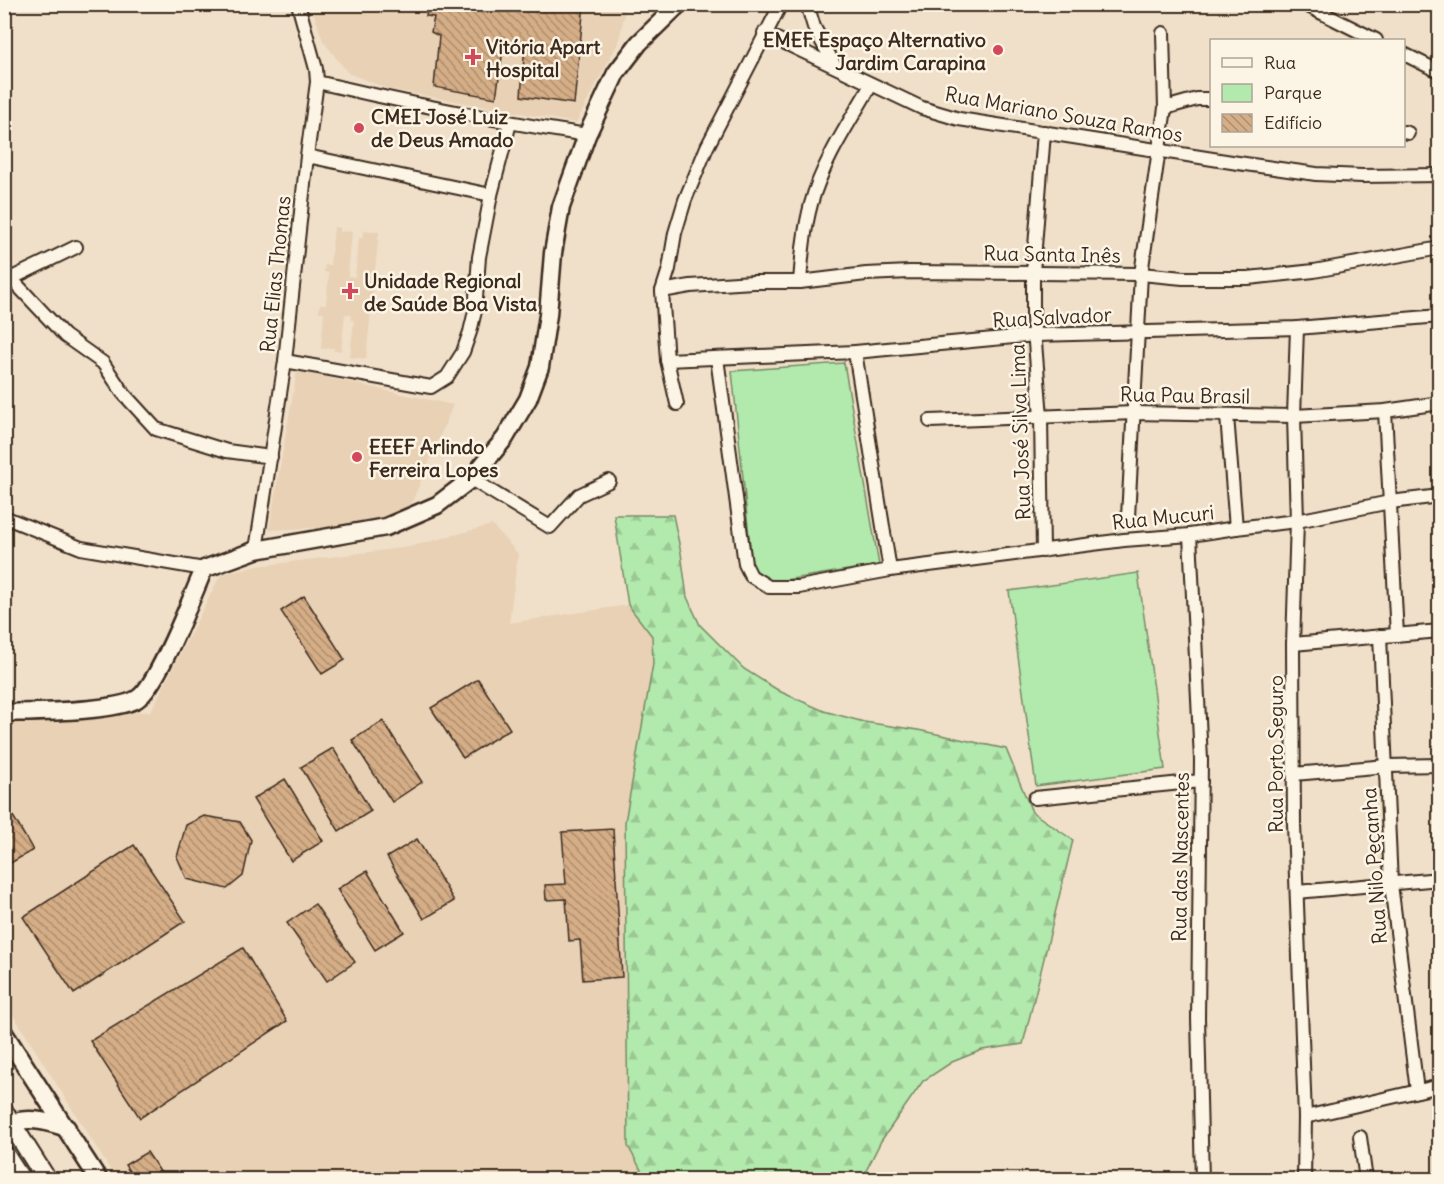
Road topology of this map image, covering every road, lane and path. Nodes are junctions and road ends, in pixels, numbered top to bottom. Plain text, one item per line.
1 (298, 4) edge
2 (679, 4) edge
3 (781, 4) edge
4 (807, 4) edge
5 (1304, 4) edge
6 (764, 33) junction
7 (1163, 33) dead end
8 (1374, 39) edge
9 (1405, 54) edge
10 (835, 66) junction
11 (1440, 72) edge
12 (317, 82) junction
13 (872, 85) junction
14 (1210, 99) edge
15 (1165, 108) junction
16 (510, 123) junction
17 (1044, 132) junction
18 (587, 135) junction
19 (1158, 151) junction
20 (307, 156) junction
21 (1440, 174) edge
22 (491, 195) junction
23 (76, 247) dead end
24 (1440, 248) edge
25 (1033, 272) junction
26 (1140, 274) junction
27 (7, 275) edge
28 (800, 282) junction
29 (662, 291) junction
30 (1440, 316) edge
31 (1297, 328) junction
32 (1137, 333) junction
33 (1036, 335) junction
34 (855, 352) junction
35 (717, 358) junction
36 (667, 360) junction
37 (285, 361) junction
38 (1440, 403) edge
39 (677, 404) dead end
40 (1385, 411) junction
41 (1134, 413) junction
42 (1227, 416) junction
43 (1294, 416) junction
44 (1041, 417) junction
45 (930, 421) dead end
46 (271, 457) junction
47 (471, 479) junction
48 (609, 481) dead end
49 (1440, 496) edge
50 (1390, 502) junction
51 (4, 517) edge
52 (1128, 517) dead end
53 (1298, 521) junction
54 (1236, 528) junction
55 (1190, 535) junction
56 (256, 549) junction
57 (1043, 551) junction
58 (204, 569) junction
59 (890, 570) junction
60 (1440, 631) edge
61 (1397, 635) junction
62 (1380, 636) junction
63 (1293, 644) junction
64 (4, 713) edge
65 (1440, 765) edge
66 (1387, 766) junction
67 (1294, 774) junction
68 (1201, 781) junction
69 (1035, 798) dead end
70 (1440, 879) edge
71 (1391, 884) junction
72 (1297, 892) junction
73 (4, 1033) edge
74 (1440, 1086) edge
75 (1418, 1091) junction
76 (1305, 1117) junction
77 (7, 1120) edge
78 (67, 1128) junction
79 (1360, 1137) dead end
80 (4, 1154) edge
81 (21, 1179) edge
82 (47, 1179) edge
83 (99, 1179) edge
84 (1202, 1179) edge
85 (1304, 1179) edge
86 (1366, 1179) edge

1 - 12 street, Rua Elias Thomas
2 - 18 street
3 - 6 street
4 - 10 street
5 - 8 street
6 - 10 street, Rua Mariano Souza Ramos
6 - 29 street
7 - 15 street
9 - 11 street
10 - 13 street, Rua Mariano Souza Ramos
12 - 16 street
12 - 20 street, Rua Elias Thomas
13 - 17 street, Rua Mariano Souza Ramos
13 - 28 street
14 - 15 street
15 - 19 street
16 - 18 street
16 - 22 street
17 - 19 street, Rua Mariano Souza Ramos
17 - 25 street, Rua José Silva Lima
18 - 47 street
19 - 21 street, Rua Mariano Souza Ramos
19 - 26 street
20 - 22 street
20 - 37 street, Rua Elias Thomas
22 - 37 street
23 - 27 street
24 - 26 street, Rua Santa Inês
25 - 26 street, Rua Santa Inês
25 - 28 street, Rua Santa Inês
25 - 33 street, Rua José Silva Lima
26 - 32 street
27 - 46 street
28 - 29 street, Rua Santa Inês
29 - 36 street
30 - 31 street, Rua Salvador
31 - 32 street, Rua Salvador
31 - 43 street, Rua Porto Seguro
32 - 33 street, Rua Salvador
32 - 41 street
33 - 34 street, Rua Salvador
33 - 44 street, Rua José Silva Lima
34 - 35 street, Rua Salvador
34 - 59 street
35 - 36 street, Rua Salvador
35 - 59 street, Rua Mucuri
36 - 39 street
37 - 46 street, Rua Elias Thomas
38 - 40 street, Rua Pau Brasil
40 - 43 street, Rua Pau Brasil
40 - 50 street
41 - 42 street, Rua Pau Brasil
41 - 44 street, Rua Pau Brasil
41 - 52 street
42 - 43 street, Rua Pau Brasil
42 - 54 street
43 - 53 street, Rua Porto Seguro
44 - 45 street, Rua Pau Brasil
44 - 57 street, Rua José Silva Lima
46 - 56 street, Rua Elias Thomas
47 - 48 street
47 - 56 street
49 - 50 street, Rua Mucuri
50 - 53 street, Rua Mucuri
50 - 61 street
51 - 58 street
53 - 54 street, Rua Mucuri
53 - 63 street, Rua Porto Seguro
54 - 55 street, Rua Mucuri
55 - 57 street, Rua Mucuri
55 - 68 street, Rua das Nascentes
56 - 58 street
57 - 59 street, Rua Mucuri
58 - 64 street
60 - 61 street
61 - 62 street
62 - 63 street
62 - 66 street, Rua Nilo Peçanha
63 - 67 street, Rua Porto Seguro
65 - 66 street
66 - 67 street
66 - 71 street, Rua Nilo Peçanha
67 - 72 street, Rua Porto Seguro
68 - 69 street
68 - 84 street, Rua das Nascentes
70 - 71 street
71 - 72 street
71 - 75 street, Rua Nilo Peçanha
72 - 76 street, Rua Porto Seguro
73 - 78 street
74 - 75 street
75 - 76 street
76 - 85 street, Rua Porto Seguro
77 - 78 street
77 - 82 main road
78 - 83 street
79 - 86 street
80 - 81 main road

